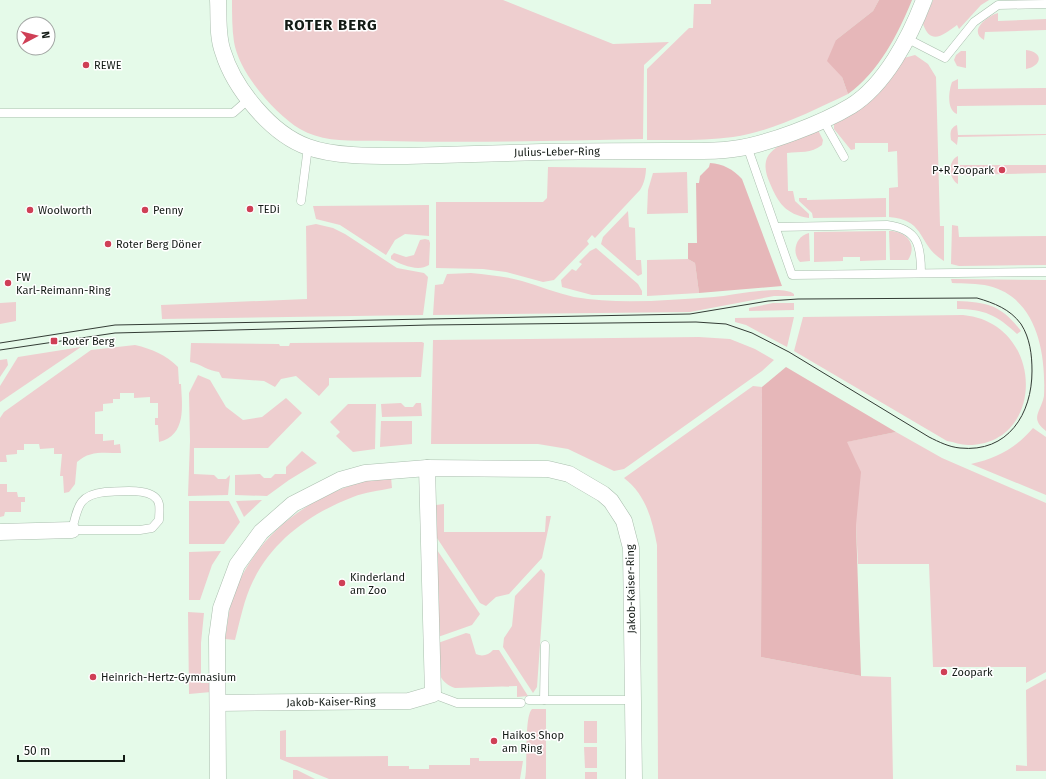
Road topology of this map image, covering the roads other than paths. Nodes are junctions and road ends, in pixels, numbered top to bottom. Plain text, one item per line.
1 (218, 0) edge
2 (924, 0) edge
3 (1046, 4) edge
4 (906, 38) junction
5 (249, 99) junction
6 (0, 113) edge
7 (823, 120) junction
8 (747, 146) junction
9 (308, 147) junction
10 (844, 158) dead end
11 (301, 201) dead end
12 (776, 227) junction
13 (1046, 272) edge
14 (921, 273) junction
15 (427, 468) junction
16 (72, 530) junction
17 (0, 532) edge
18 (544, 646) dead end
19 (432, 694) junction
20 (544, 700) junction
21 (633, 700) junction
22 (218, 703) junction
23 (218, 779) edge
24 (634, 779) edge

1 - 5 street, Julius-Leber-Ring
2 - 4 street, Julius-Leber-Ring
3 - 4 lane
4 - 7 street, Julius-Leber-Ring
5 - 6 lane
5 - 9 street, Julius-Leber-Ring
7 - 8 street, Julius-Leber-Ring
7 - 10 lane
8 - 9 street, Julius-Leber-Ring
8 - 12 lane
9 - 11 lane
12 - 14 lane
12 - 14 lane
13 - 14 lane
15 - 19 street
15 - 21 street, Jakob-Kaiser-Ring
15 - 22 street, Jakob-Kaiser-Ring
16 - 16 lane
16 - 17 street
18 - 20 lane
19 - 20 lane
19 - 22 street, Jakob-Kaiser-Ring
20 - 21 lane
21 - 24 street, Jakob-Kaiser-Ring
22 - 23 street, Jakob-Kaiser-Ring

